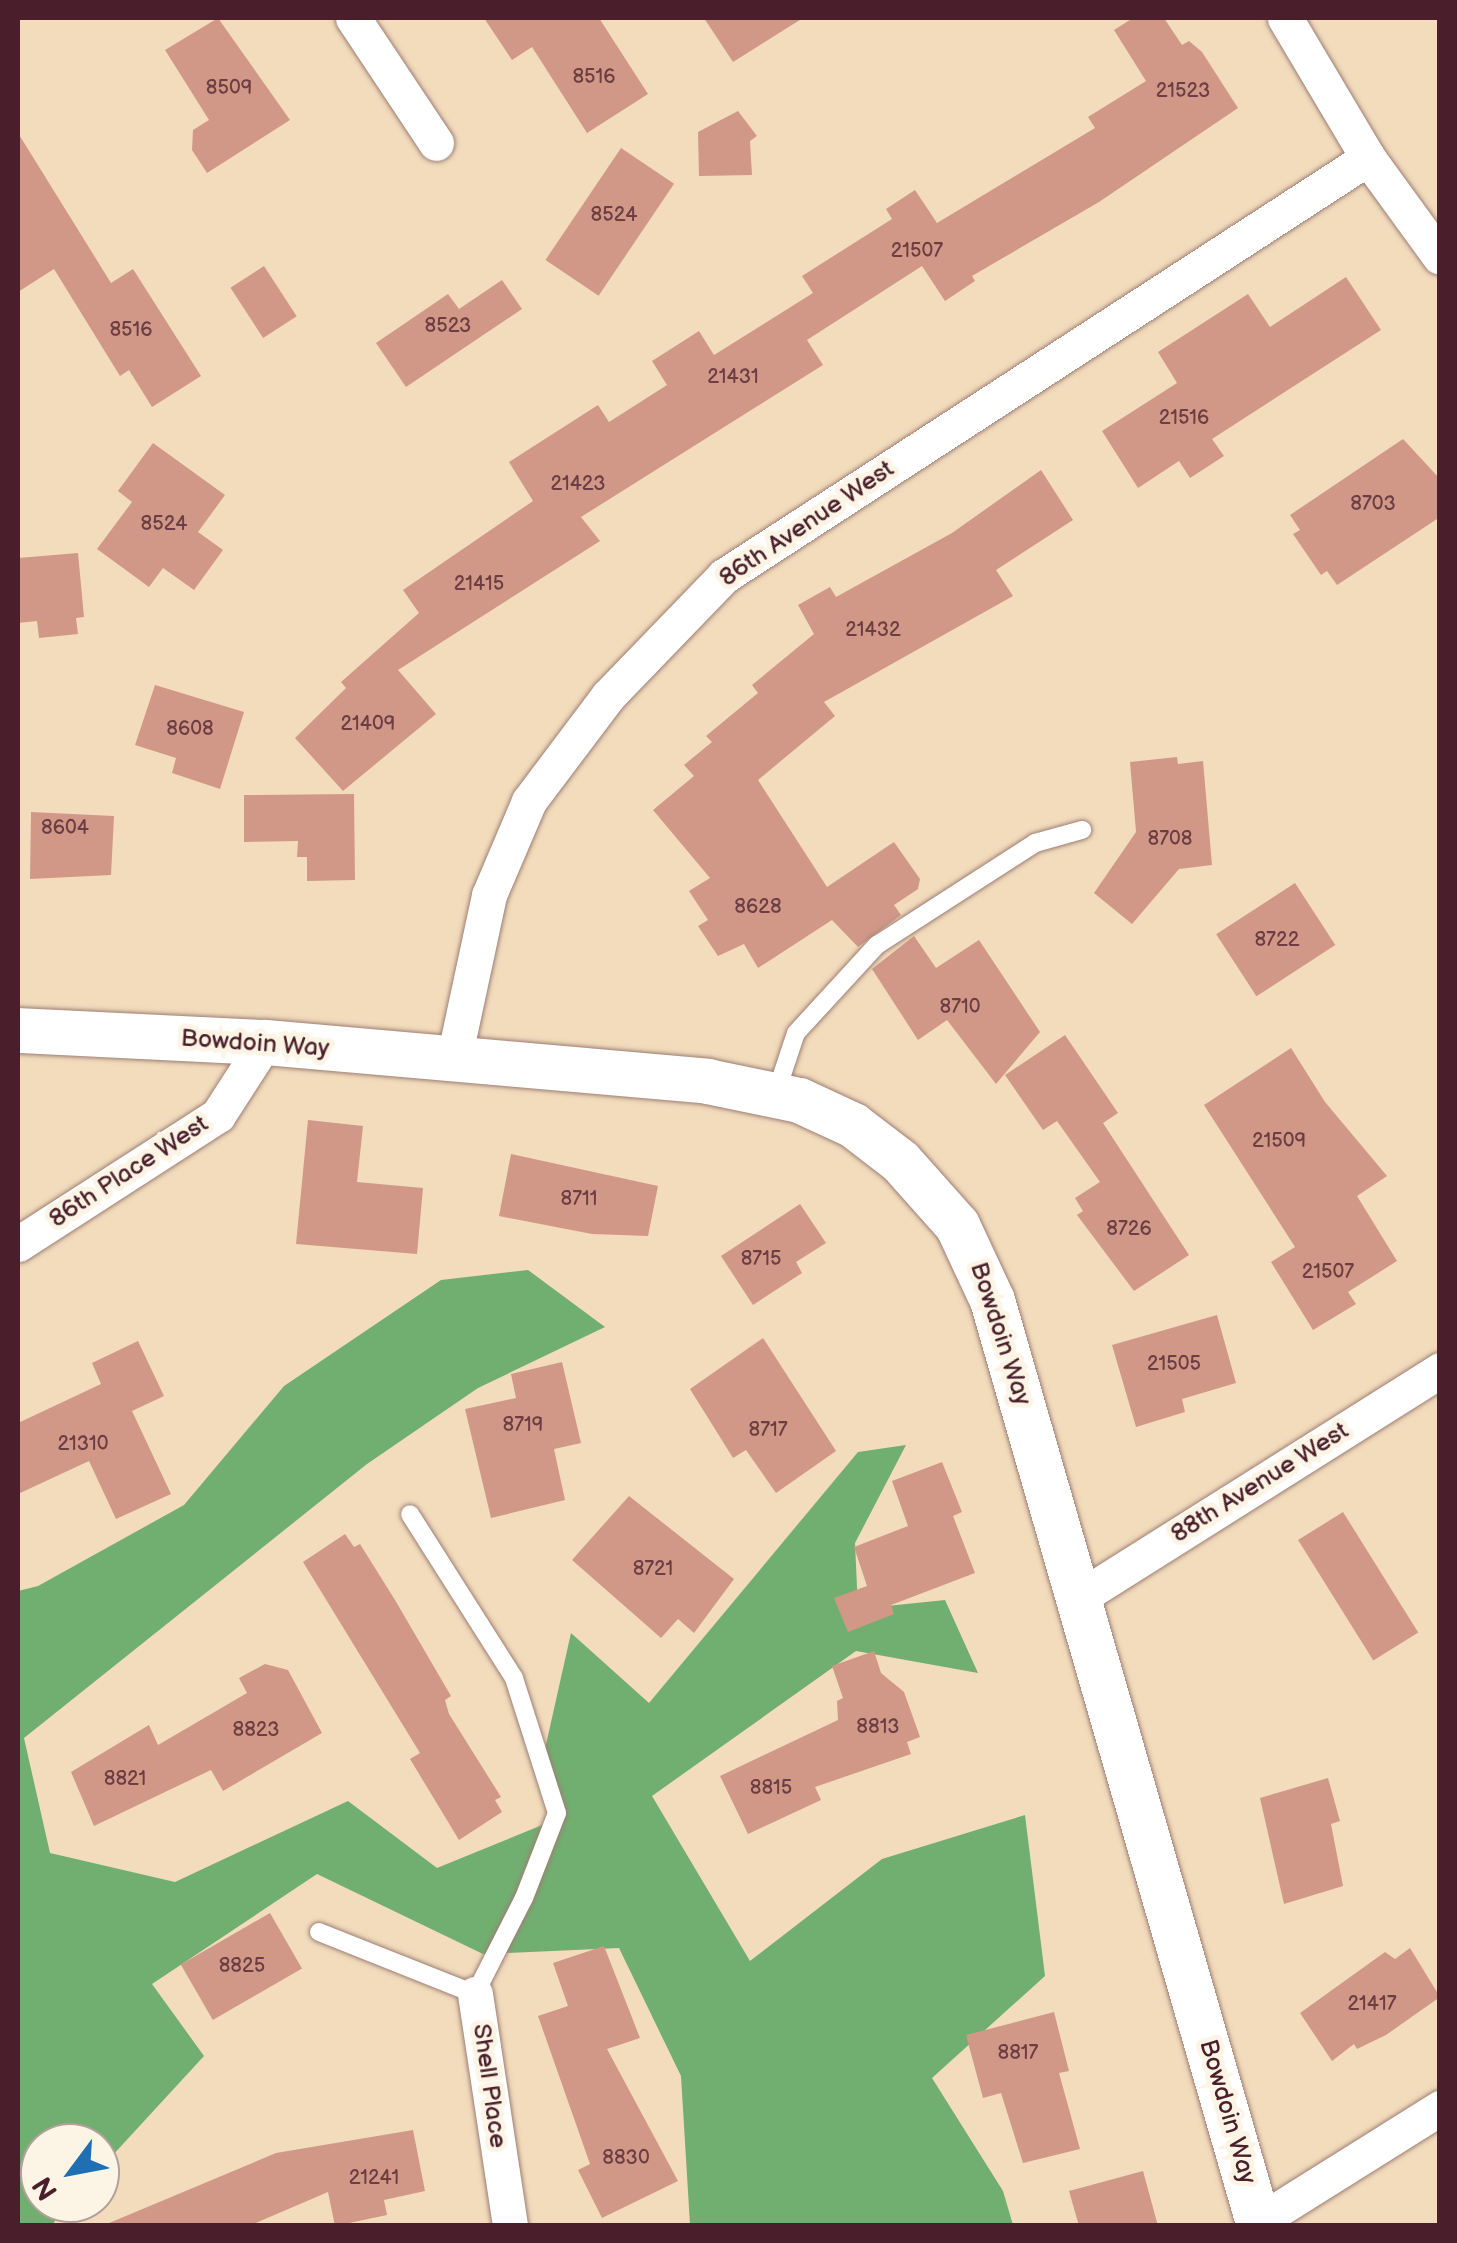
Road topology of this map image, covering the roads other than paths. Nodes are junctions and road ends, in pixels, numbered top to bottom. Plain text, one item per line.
1 (353, 18) edge
2 (1285, 18) edge
3 (436, 143) dead end
4 (1368, 158) junction
5 (1440, 257) edge
6 (1082, 830) dead end
7 (18, 1030) edge
8 (264, 1042) junction
9 (453, 1063) junction
10 (776, 1093) junction
11 (18, 1244) edge
12 (1440, 1370) edge
13 (410, 1514) dead end
14 (1080, 1597) junction
15 (319, 1932) dead end
16 (475, 1994) junction
17 (1440, 2108) edge
18 (1259, 2224) edge
19 (510, 2226) edge

1 - 3 street
2 - 4 street
4 - 5 street
4 - 9 street, 86th Avenue West
6 - 10 lane
7 - 8 street, Bowdoin Way
8 - 9 street, Bowdoin Way
8 - 11 street, 86th Place West
9 - 10 street, Bowdoin Way
10 - 14 street, Bowdoin Way
12 - 14 street, 88th Avenue West
13 - 16 lane
14 - 18 street, Bowdoin Way
15 - 16 lane, Shell Place
16 - 19 street, Shell Place
17 - 18 street

